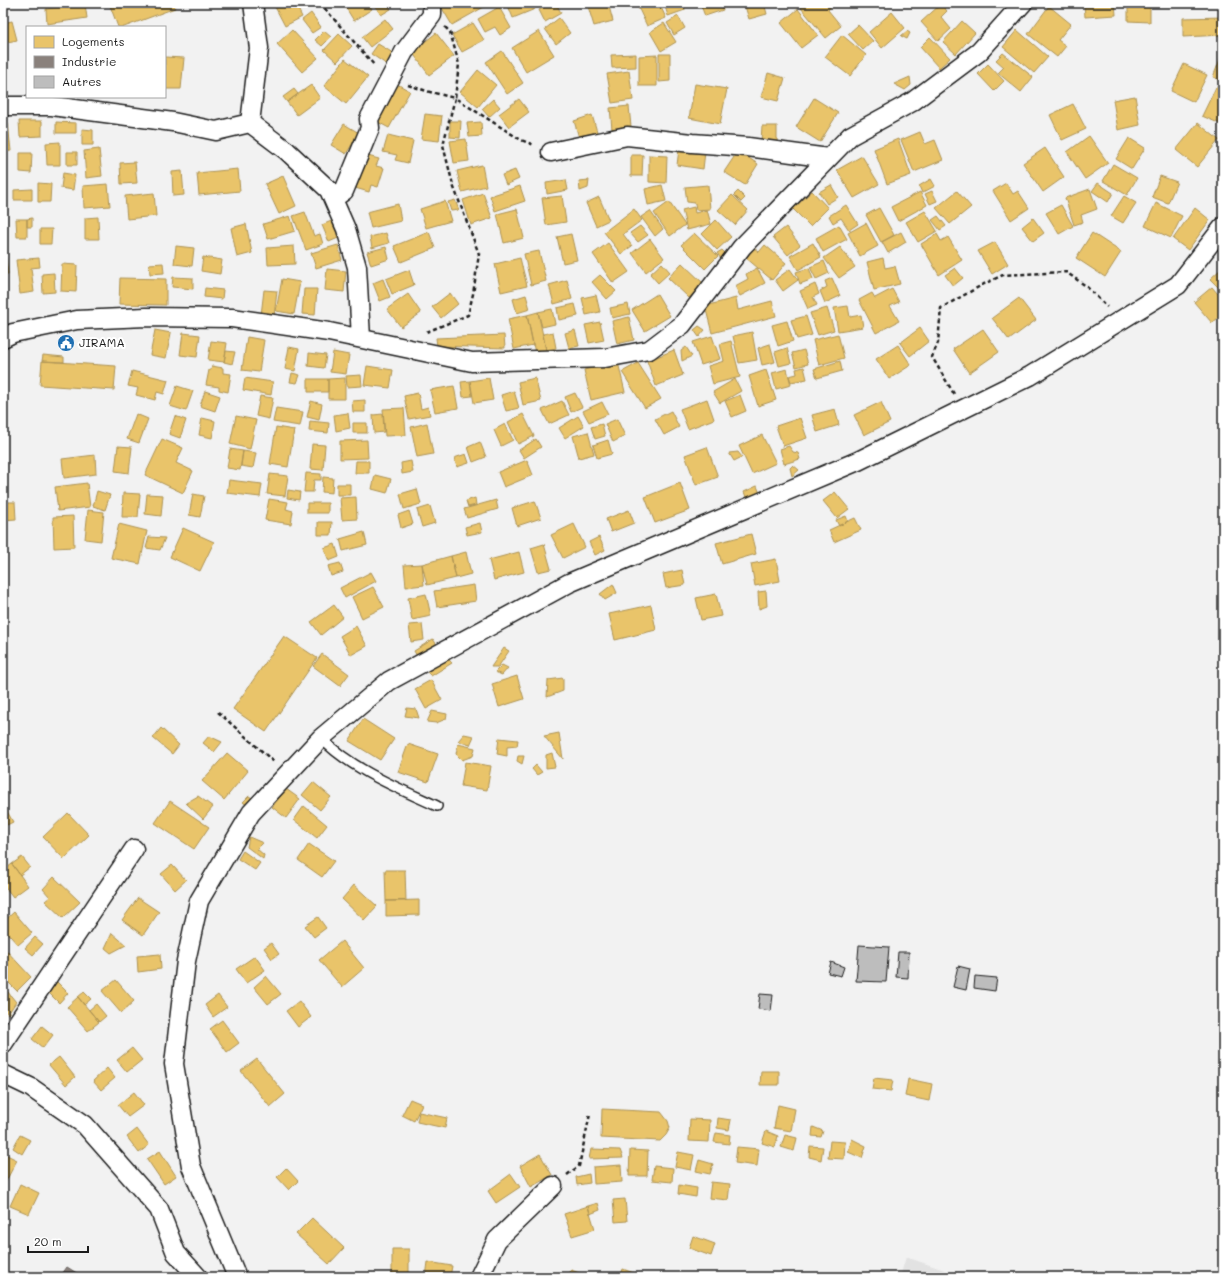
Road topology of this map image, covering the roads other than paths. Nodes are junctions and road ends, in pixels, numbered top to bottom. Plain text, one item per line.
1 (253, 3) edge
2 (1023, 3) edge
3 (432, 9) edge
4 (8, 104) edge
5 (250, 122) junction
6 (551, 152) road end
7 (828, 158) junction
8 (333, 199) junction
9 (1223, 227) edge
10 (3, 338) edge
11 (361, 338) junction
12 (321, 738) junction
13 (437, 806) dead end
14 (134, 849) dead end
15 (3, 1044) edge
16 (3, 1074) edge
17 (553, 1186) road end
18 (198, 1277) edge
19 (237, 1277) edge
20 (479, 1277) edge

1 - 5 street
2 - 7 street
3 - 8 street
4 - 5 street
5 - 8 street
6 - 7 street
7 - 11 street
8 - 11 street
9 - 12 street
10 - 11 street
12 - 13 lane
12 - 19 street
14 - 15 street
16 - 18 street
17 - 20 street

